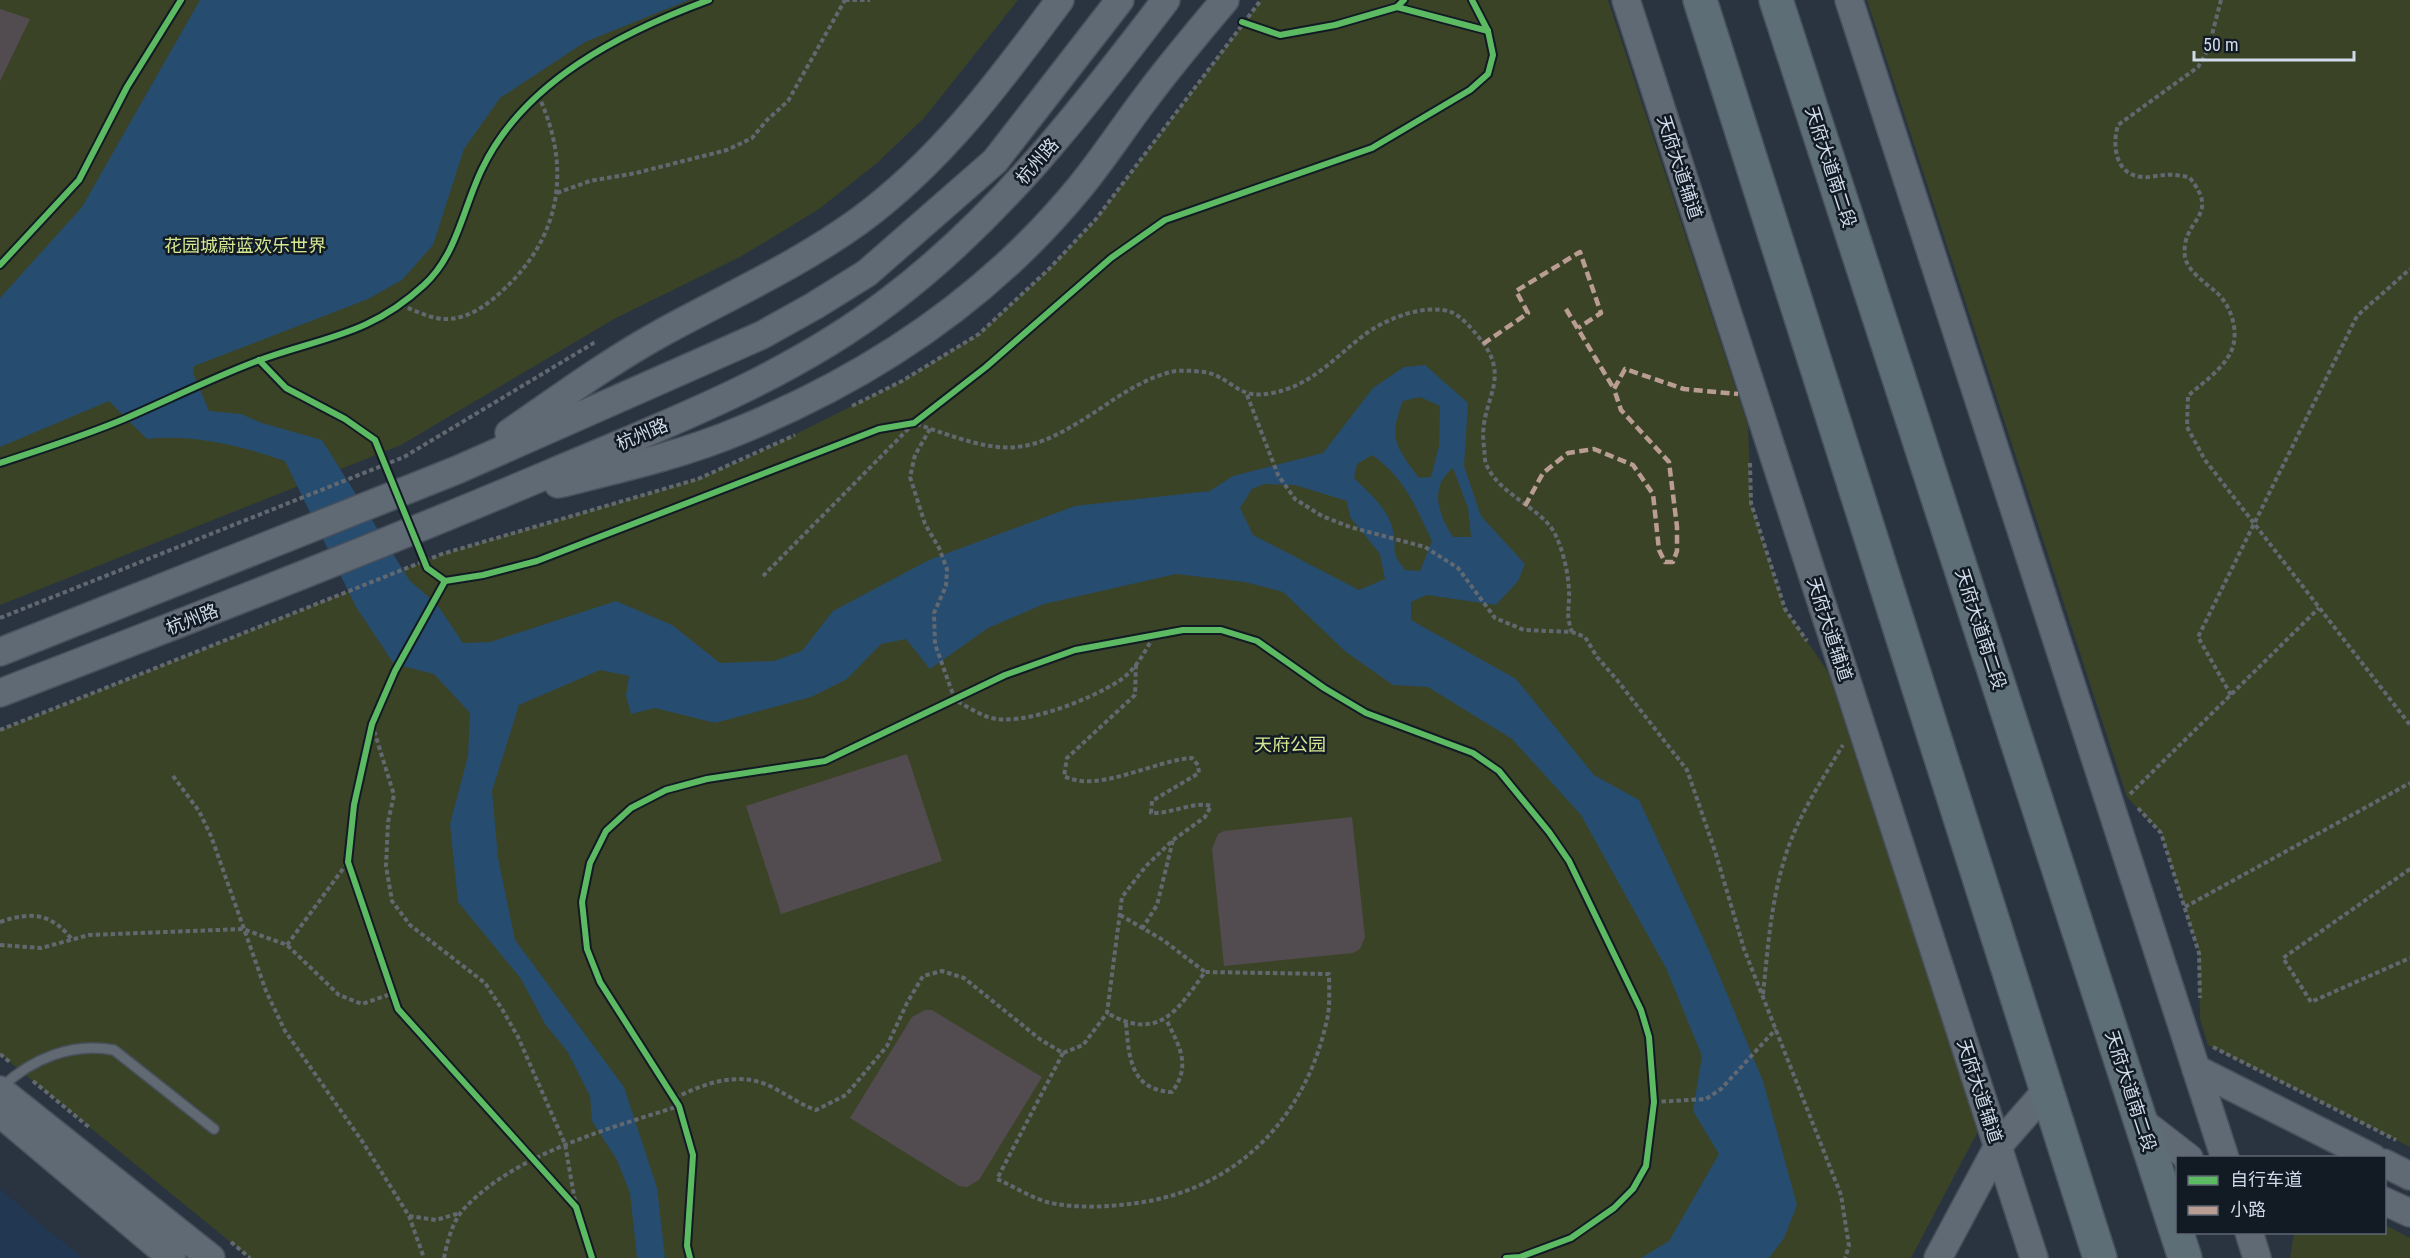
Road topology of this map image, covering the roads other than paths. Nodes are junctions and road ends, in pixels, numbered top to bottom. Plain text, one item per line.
1 (1060, 0) edge
2 (1120, 0) edge
3 (1166, 0) edge
4 (1225, 0) edge
5 (1700, 0) edge
6 (1776, 0) edge
7 (1849, 0) edge
8 (1634, 8) edge
9 (458, 470) junction
10 (478, 504) junction
11 (0, 652) edge
12 (0, 693) edge
13 (2196, 1068) junction
14 (0, 1090) edge
15 (2047, 1090) junction
16 (0, 1113) edge
17 (2140, 1120) junction
18 (214, 1129) dead end
19 (1998, 1146) junction
20 (2392, 1153) edge
21 (2186, 1156) edge
22 (2224, 1156) edge
23 (2369, 1156) edge
24 (2410, 1176) edge
25 (2386, 1201) edge
26 (2410, 1213) edge
27 (2176, 1230) edge
28 (2177, 1234) edge
29 (172, 1258) edge
30 (211, 1258) edge
31 (1938, 1258) edge
32 (2034, 1258) edge
33 (2100, 1258) edge
34 (2185, 1258) edge

1 - 9 main road
2 - 9 main road, 杭州路
3 - 10 main road, 杭州路
4 - 10 main road
5 - 15 highway
6 - 17 highway, 天府大道南二段
7 - 13 main road
8 - 19 main road, 天府大道辅道
9 - 11 main road, 杭州路
10 - 12 main road, 杭州路
13 - 22 main road
13 - 23 main road
14 - 18 lane
14 - 30 main road
15 - 19 main road
15 - 33 highway
16 - 29 main road
17 - 21 main road
17 - 27 highway, 天府大道南二段
19 - 31 main road
19 - 32 main road, 天府大道辅道
20 - 24 main road
25 - 26 main road
28 - 34 highway, 天府大道南二段

